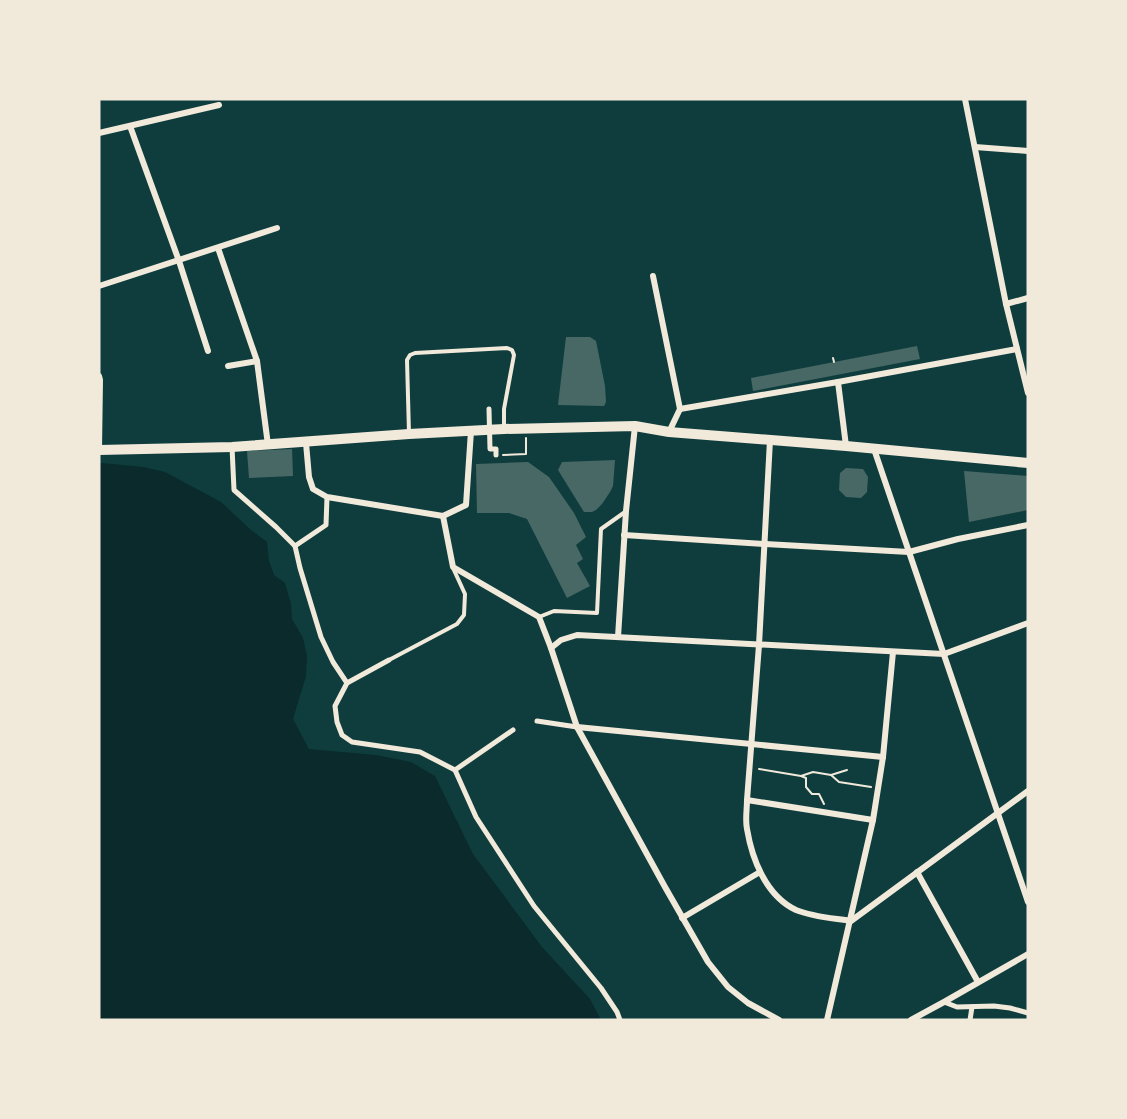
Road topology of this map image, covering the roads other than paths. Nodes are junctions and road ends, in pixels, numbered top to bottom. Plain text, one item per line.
1 (965, 99) edge
2 (219, 105) dead end
3 (130, 126) junction
4 (99, 133) edge
5 (975, 147) junction
6 (1028, 151) edge
7 (277, 228) dead end
8 (218, 248) junction
9 (178, 261) junction
10 (652, 276) dead end
11 (99, 286) edge
12 (1028, 298) edge
13 (1006, 304) junction
14 (1017, 349) junction
15 (208, 351) dead end
16 (257, 361) junction
17 (228, 366) dead end
18 (1025, 370) edge
19 (99, 376) edge
20 (838, 382) junction
21 (1028, 393) edge
22 (489, 409) dead end
23 (680, 409) junction
24 (634, 426) junction
25 (504, 429) junction
26 (471, 431) junction
27 (669, 432) junction
28 (409, 434) junction
29 (770, 440) junction
30 (306, 443) junction
31 (268, 445) junction
32 (846, 446) junction
33 (232, 447) junction
34 (874, 449) junction
35 (99, 450) edge
36 (496, 455) road end
37 (1028, 463) edge
38 (327, 497) junction
39 (626, 511) junction
40 (443, 516) junction
41 (1028, 525) edge
42 (624, 535) junction
43 (765, 544) junction
44 (295, 546) junction
45 (909, 552) junction
46 (453, 567) junction
47 (539, 617) junction
48 (1028, 623) edge
49 (618, 637) junction
50 (759, 645) junction
51 (551, 648) junction
52 (893, 652) junction
53 (944, 654) junction
54 (389, 660) joint
55 (347, 683) junction
56 (537, 721) dead end
57 (577, 728) junction
58 (513, 730) dead end
59 (752, 744) junction
60 (883, 757) junction
61 (455, 770) junction
62 (1028, 791) edge
63 (747, 801) junction
64 (998, 813) junction
65 (873, 820) junction
66 (760, 872) junction
67 (917, 872) junction
68 (1028, 902) edge
69 (682, 918) junction
70 (851, 921) junction
71 (1028, 954) edge
72 (978, 982) junction
73 (944, 1002) junction
74 (972, 1007) junction
75 (1028, 1013) edge
76 (620, 1020) edge
77 (779, 1020) edge
78 (827, 1020) edge
79 (911, 1020) edge
80 (970, 1020) edge

1 - 5 street
2 - 3 street
3 - 4 street
3 - 9 street
5 - 6 street
5 - 13 street
7 - 8 street
8 - 9 street
8 - 16 street
9 - 11 street
9 - 15 street
10 - 23 street
12 - 13 street
13 - 14 street
14 - 18 street
14 - 20 street
16 - 17 street
16 - 31 street
18 - 21 street
19 - 35 street
20 - 23 street
20 - 32 street
22 - 36 street
23 - 27 street
24 - 25 main road
24 - 27 main road
24 - 39 street
25 - 26 main road
25 - 28 lane
26 - 28 main road
26 - 40 street
27 - 29 main road
28 - 30 main road
29 - 32 main road
29 - 43 street
30 - 31 main road
30 - 38 street
31 - 33 main road
32 - 34 main road
33 - 35 main road
33 - 44 street
34 - 37 main road
34 - 45 street
38 - 40 street
38 - 44 street
39 - 42 street
39 - 47 lane
40 - 46 street
41 - 45 street
42 - 43 street
42 - 49 street
43 - 45 street
43 - 50 street
44 - 55 street
45 - 53 street
46 - 47 street
46 - 54 lane
47 - 51 street
48 - 53 street
49 - 50 street
49 - 51 street
50 - 52 street
50 - 59 street
51 - 57 street
52 - 53 street
52 - 60 street
53 - 64 street
54 - 55 street
55 - 61 street
56 - 57 street
57 - 59 street
57 - 69 street
58 - 61 street
59 - 60 street
59 - 63 street
60 - 65 street
61 - 76 street
62 - 64 street
63 - 65 street
63 - 66 street
64 - 67 street
64 - 68 street
65 - 70 street
66 - 69 street
66 - 70 street
67 - 70 street
67 - 72 street
69 - 77 street
70 - 78 street
71 - 72 street
72 - 73 street
73 - 74 street
73 - 79 street
74 - 75 street
74 - 80 street

